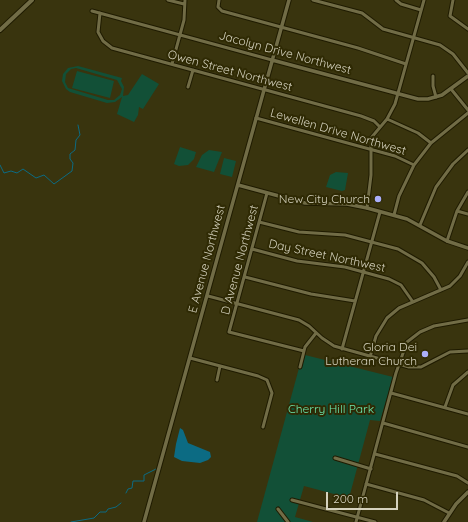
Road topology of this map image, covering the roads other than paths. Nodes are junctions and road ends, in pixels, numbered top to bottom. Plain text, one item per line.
1 (32, 0) edge
2 (168, 0) edge
3 (185, 0) edge
4 (219, 0) edge
5 (288, 0) edge
6 (315, 0) edge
7 (396, 0) edge
8 (424, 0) edge
9 (454, 0) edge
10 (184, 4) junction
11 (421, 10) junction
12 (92, 11) dead end
13 (100, 13) junction
14 (281, 27) junction
15 (468, 29) edge
16 (0, 30) edge
17 (180, 35) junction
18 (414, 37) junction
19 (272, 60) junction
20 (172, 64) junction
21 (406, 64) junction
22 (193, 70) junction
23 (468, 73) edge
24 (434, 76) dead end
25 (468, 76) edge
26 (188, 87) dead end
27 (264, 89) junction
28 (451, 89) junction
29 (398, 94) junction
30 (436, 97) junction
31 (468, 112) edge
32 (256, 118) junction
33 (387, 119) junction
34 (380, 127) junction
35 (431, 143) junction
36 (370, 149) junction
37 (468, 150) edge
38 (414, 165) junction
39 (238, 185) junction
40 (468, 192) edge
41 (267, 193) junction
42 (367, 208) junction
43 (457, 211) junction
44 (380, 212) junction
45 (468, 214) edge
46 (394, 215) junction
47 (260, 222) junction
48 (420, 225) junction
49 (447, 241) junction
50 (372, 242) junction
51 (468, 248) edge
52 (252, 249) junction
53 (468, 262) edge
54 (363, 272) junction
55 (244, 277) junction
56 (441, 290) junction
57 (208, 296) junction
58 (355, 301) junction
59 (413, 302) junction
60 (237, 304) junction
61 (468, 320) edge
62 (316, 332) junction
63 (342, 349) junction
64 (304, 351) junction
65 (468, 351) edge
66 (370, 357) junction
67 (190, 358) junction
68 (399, 364) junction
69 (220, 366) junction
70 (300, 367) dead end
71 (468, 372) edge
72 (217, 380) dead end
73 (391, 393) junction
74 (445, 407) junction
75 (468, 414) edge
76 (383, 423) junction
77 (263, 427) dead end
78 (468, 447) edge
79 (375, 454) junction
80 (335, 458) dead end
81 (370, 469) junction
82 (468, 483) edge
83 (366, 484) junction
84 (468, 492) edge
85 (292, 500) dead end
86 (278, 509) dead end
87 (449, 513) junction
88 (358, 517) junction
89 (144, 522) edge
90 (288, 522) edge
91 (356, 522) edge
92 (375, 522) edge
93 (444, 522) edge

1 - 16 main road
2 - 10 street
3 - 10 street
4 - 14 street
5 - 14 street, E Avenue Northwest
6 - 18 street
7 - 11 street
8 - 11 street
9 - 15 street
10 - 17 street
11 - 18 street
12 - 13 street, Jacolyn Drive Northwest
13 - 17 street, Jacolyn Drive Northwest
13 - 20 street, Owen Street Northwest
14 - 19 street, E Avenue Northwest
14 - 21 street
17 - 19 street, Jacolyn Drive Northwest
17 - 20 street
18 - 21 street
18 - 23 street
19 - 27 street, E Avenue Northwest
19 - 29 street, Jacolyn Drive Northwest
20 - 22 street, Owen Street Northwest
21 - 29 street
22 - 26 street
22 - 27 street, Owen Street Northwest
24 - 30 street
25 - 28 street, Jacolyn Drive Northwest
27 - 32 street, E Avenue Northwest
27 - 34 street, Owen Street Northwest
28 - 30 street, Jacolyn Drive Northwest
28 - 31 street
29 - 30 street, Jacolyn Drive Northwest
29 - 33 street
31 - 35 street
32 - 36 street, Lewellen Drive Northwest
32 - 39 street, E Avenue Northwest
33 - 34 street
33 - 35 street
34 - 36 street
35 - 38 street
36 - 38 street, Lewellen Drive Northwest
36 - 42 street
37 - 48 street
38 - 46 street
39 - 41 street
39 - 57 street, E Avenue Northwest
40 - 43 street
41 - 42 street
41 - 47 street, D Avenue Northwest
42 - 44 street
43 - 45 street
43 - 49 street
44 - 46 street
44 - 50 street
46 - 48 street
47 - 50 street
47 - 52 street, D Avenue Northwest
48 - 49 street
49 - 51 street
50 - 54 street
50 - 56 street
52 - 54 street, Day Street Northwest
52 - 55 street, D Avenue Northwest
53 - 56 street
54 - 58 street
54 - 59 street, Day Street Northwest
55 - 58 street
55 - 60 street, D Avenue Northwest
56 - 59 street
57 - 60 street
57 - 67 street, E Avenue Northwest
58 - 63 street
59 - 66 street
60 - 62 street
60 - 64 street, D Avenue Northwest
61 - 68 street
62 - 63 street
62 - 64 street
63 - 66 street
64 - 70 street
65 - 68 street
66 - 68 street
67 - 69 street
67 - 89 street, E Avenue Northwest
68 - 73 street
69 - 72 street
69 - 77 street
71 - 74 street
73 - 74 street
73 - 76 street
74 - 75 street
76 - 78 street
76 - 79 street
79 - 81 street
79 - 82 street
80 - 81 street
81 - 83 street
83 - 87 street
83 - 88 street
84 - 87 street
85 - 88 street
86 - 90 street
87 - 93 street
88 - 91 street
88 - 92 street

